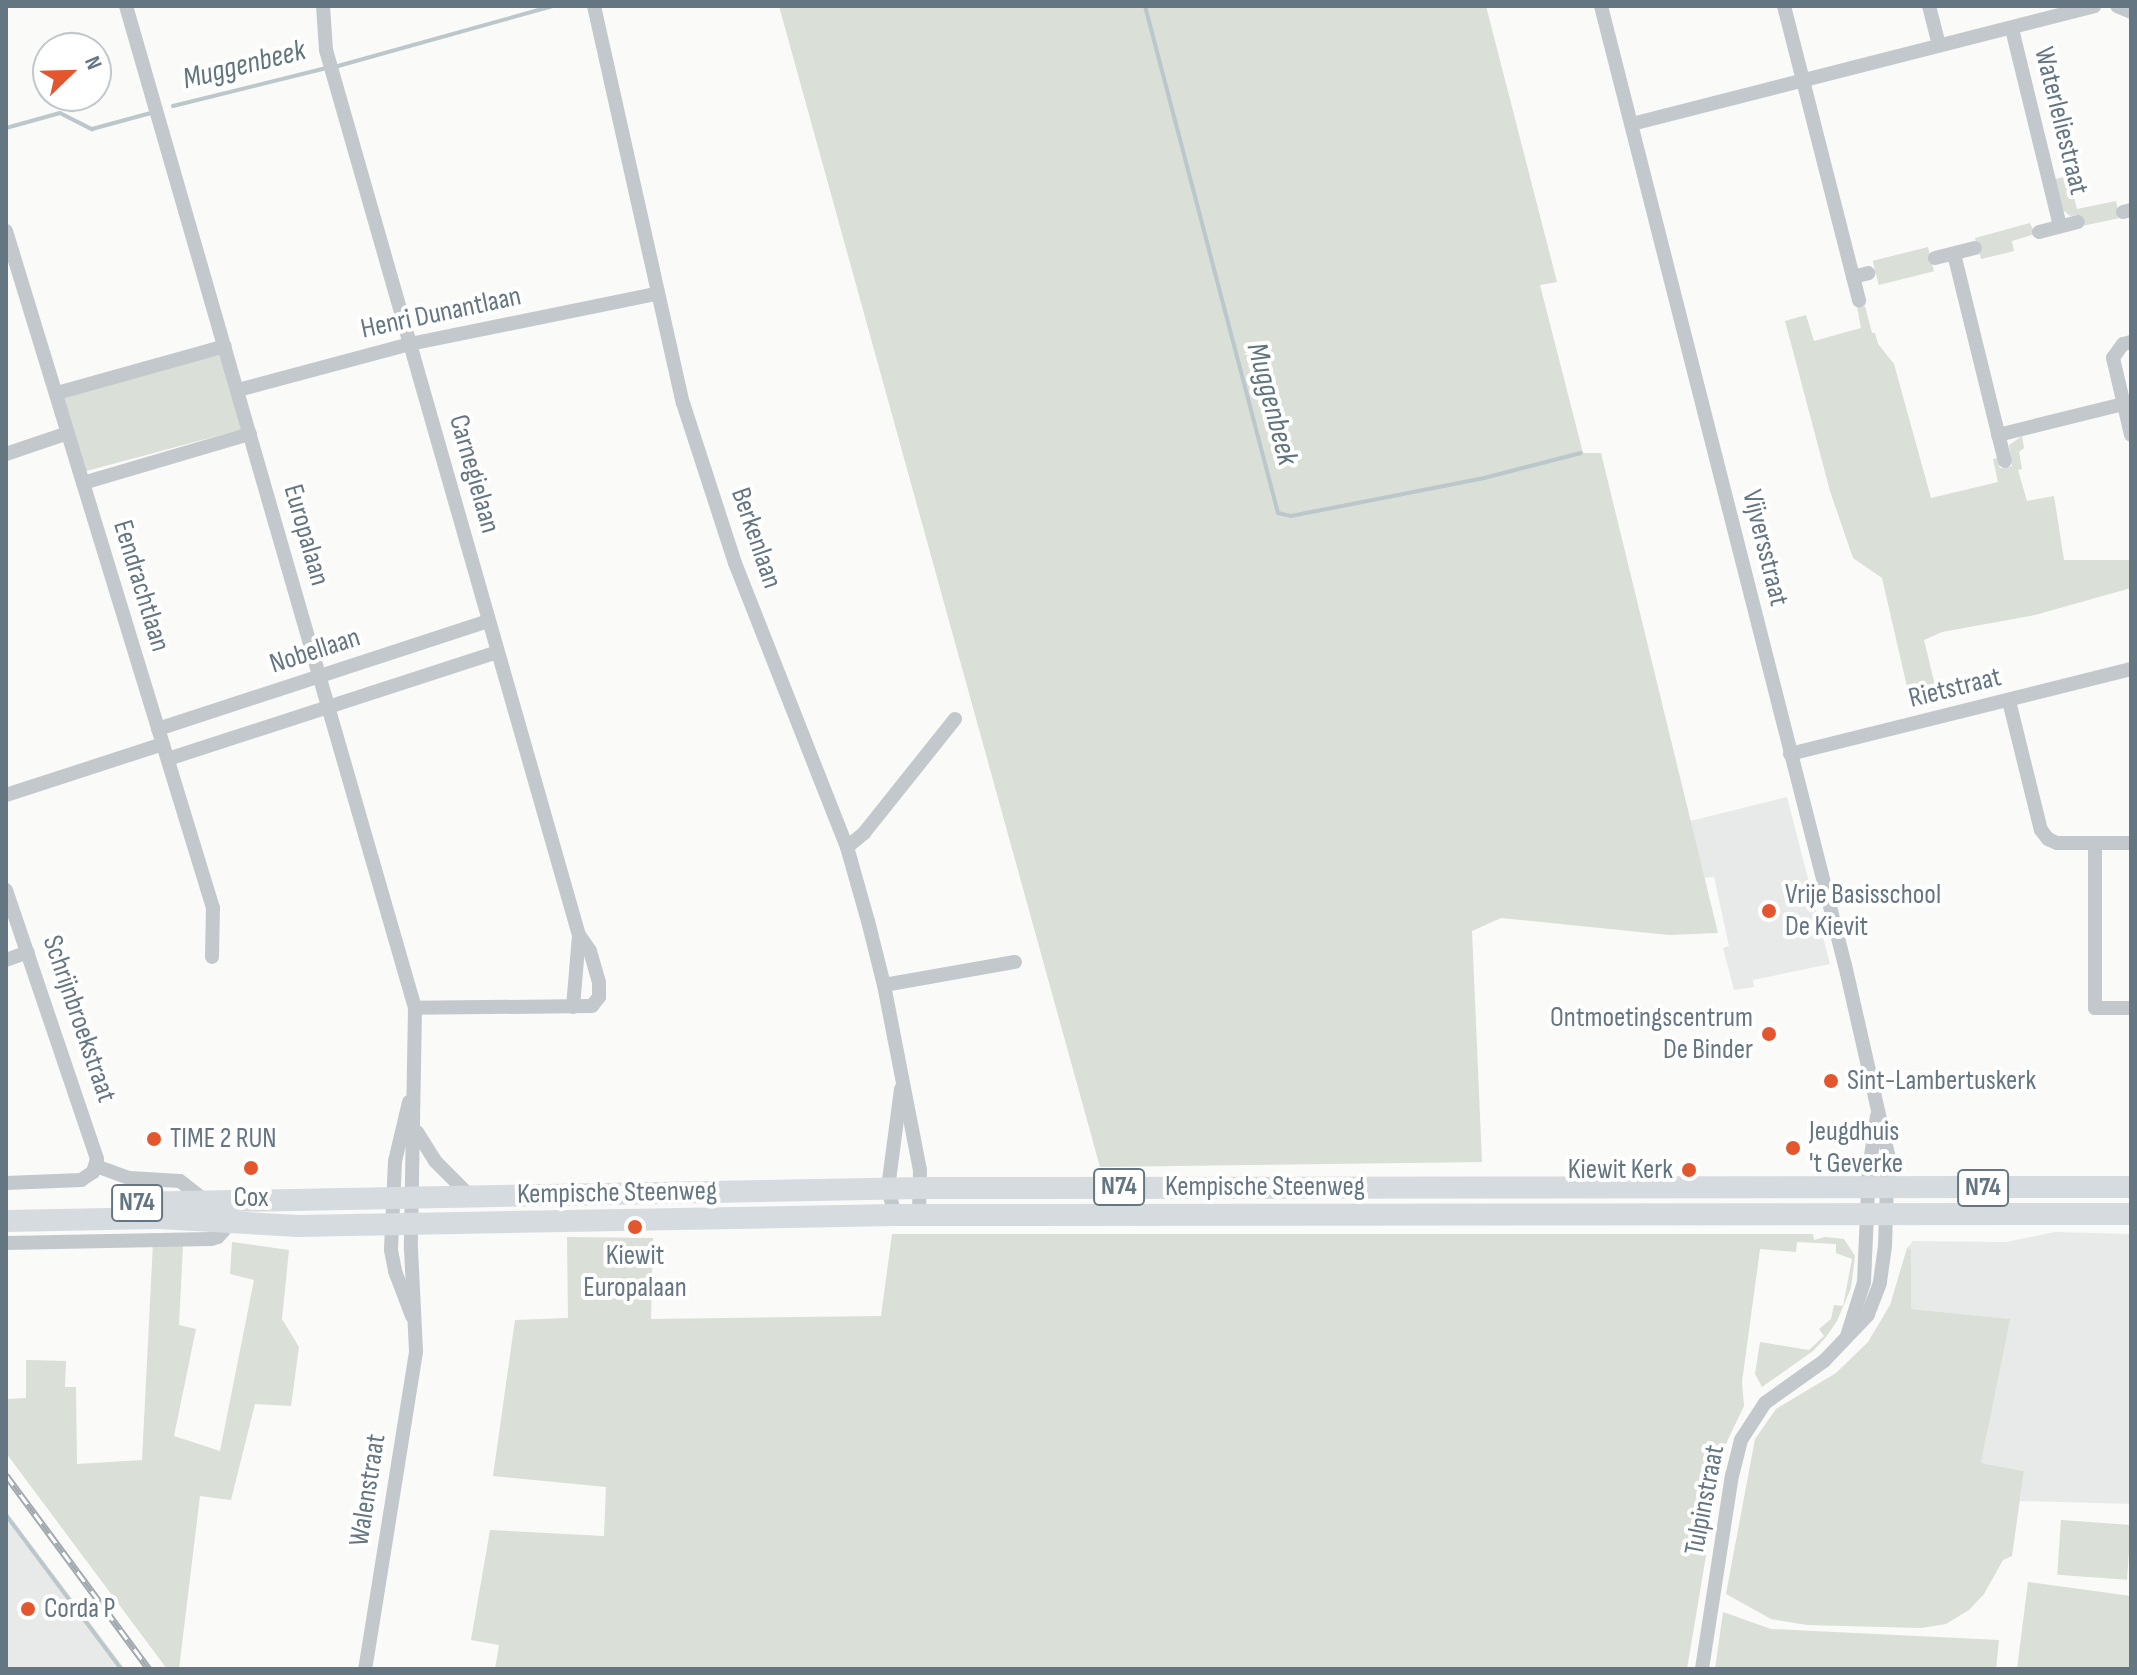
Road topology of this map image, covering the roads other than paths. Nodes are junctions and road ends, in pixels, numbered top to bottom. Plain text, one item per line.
1 (126, 6) edge
2 (312, 6) edge
3 (323, 6) edge
4 (594, 6) edge
5 (1601, 6) edge
6 (1784, 6) edge
7 (1929, 6) edge
8 (2094, 6) edge
9 (2117, 6) edge
10 (2077, 8) edge
11 (2131, 12) edge
12 (322, 26) junction
13 (2012, 29) junction
14 (1939, 45) junction
15 (1802, 82) junction
16 (1632, 124) junction
17 (2078, 222) dead end
18 (2060, 226) junction
19 (6, 231) edge
20 (2039, 232) dead end
21 (1975, 248) dead end
22 (1954, 254) junction
23 (1935, 258) dead end
24 (1869, 273) dead end
25 (1853, 277) junction
26 (656, 294) junction
27 (1859, 301) dead end
28 (2131, 342) edge
29 (410, 344) junction
30 (225, 346) junction
31 (238, 390) junction
32 (57, 393) junction
33 (2123, 404) junction
34 (68, 433) junction
35 (250, 434) junction
36 (1998, 435) junction
37 (2131, 435) edge
38 (6, 454) edge
39 (2005, 461) dead end
40 (83, 483) junction
41 (488, 621) junction
42 (497, 652) junction
43 (2131, 669) edge
44 (320, 676) junction
45 (2009, 701) junction
46 (328, 706) junction
47 (955, 719) dead end
48 (161, 736) junction
49 (1790, 754) junction
50 (168, 759) junction
51 (6, 795) edge
52 (2095, 843) junction
53 (2131, 843) edge
54 (847, 847) junction
55 (6, 890) edge
56 (579, 935) junction
57 (28, 952) junction
58 (212, 957) dead end
59 (6, 960) edge
60 (1015, 962) dead end
61 (884, 985) junction
62 (573, 1007) junction
63 (415, 1008) junction
64 (2131, 1008) edge
65 (902, 1076) junction
66 (414, 1082) junction
67 (414, 1124) junction
68 (96, 1166) junction
69 (6, 1183) edge
70 (2131, 1187) edge
71 (888, 1188) junction
72 (921, 1188) junction
73 (1878, 1188) junction
74 (470, 1196) junction
75 (402, 1198) junction
76 (206, 1202) junction
77 (6, 1206) edge
78 (1878, 1212) junction
79 (2131, 1214) edge
80 (895, 1215) junction
81 (919, 1215) junction
82 (6, 1221) edge
83 (231, 1222) junction
84 (403, 1223) junction
85 (6, 1243) edge
86 (413, 1319) junction
87 (365, 1669) edge
88 (1702, 1669) edge

1 - 30 street, Europalaan
2 - 12 street, Carnegielaan
3 - 12 street, Carnegielaan
4 - 26 street, Berkenlaan
5 - 16 street, Vijversstraat
6 - 15 street
7 - 14 street
8 - 10 street, Waterleliestraat
9 - 11 street
10 - 13 street, Waterleliestraat
12 - 29 street, Carnegielaan
13 - 14 street, Waterleliestraat
13 - 18 street, Waterleliestraat
14 - 15 street, Waterleliestraat
15 - 16 street, Waterleliestraat
15 - 25 street
16 - 49 street, Vijversstraat
17 - 18 street, Waterleliestraat
18 - 20 street, Waterleliestraat
19 - 32 street, Eendrachtlaan
21 - 22 street
22 - 23 street
22 - 36 street
24 - 25 street
25 - 27 street
26 - 29 street, Henri Dunantlaan
26 - 54 street, Berkenlaan
28 - 33 street
29 - 31 street, Henri Dunantlaan
29 - 41 street, Carnegielaan
30 - 31 street, Europalaan
30 - 32 street
31 - 35 street, Europalaan
32 - 34 street, Eendrachtlaan
33 - 36 street
33 - 37 street
34 - 38 street
34 - 40 street, Eendrachtlaan
35 - 40 street
35 - 44 street, Europalaan
36 - 39 street
40 - 48 street, Eendrachtlaan
41 - 42 street, Carnegielaan
41 - 44 street, Nobellaan
42 - 46 street, Nobellaan
42 - 56 street, Carnegielaan
43 - 45 street, Rietstraat
44 - 46 street, Europalaan
44 - 48 street, Nobellaan
45 - 49 street, Rietstraat
45 - 52 street
46 - 50 street, Nobellaan
46 - 63 street, Europalaan
47 - 54 street
48 - 50 street, Eendrachtlaan
48 - 51 street, Nobellaan
49 - 73 street, Vijversstraat
50 - 58 street, Eendrachtlaan
52 - 53 street
52 - 64 street
54 - 61 street, Berkenlaan
55 - 57 street, Schrijnbroekstraat
56 - 62 street, Carnegielaan
56 - 62 street, Carnegielaan
57 - 59 street
57 - 68 street, Schrijnbroekstraat
60 - 61 street
61 - 65 street, Berkenlaan
62 - 63 street
63 - 66 street, Europalaan
65 - 71 street, Berkenlaan
65 - 72 street, Berkenlaan
66 - 67 street, Europalaan
66 - 75 street, Europalaan
67 - 74 street, Europalaan
67 - 75 street, Europalaan
68 - 69 street
68 - 76 street
70 - 73 main road, Kempische Steenweg / N74
71 - 72 main road, Kempische Steenweg / N74
71 - 74 main road, Kempische Steenweg / N74
71 - 80 street, Berkenlaan
72 - 73 main road, Kempische Steenweg / N74
72 - 81 street, Berkenlaan
73 - 78 street, Vijversstraat
74 - 75 main road, Kempische Steenweg / N74
75 - 76 main road, Kempische Steenweg / N74
75 - 84 street, Walenstraat
75 - 84 street, Europalaan
76 - 77 main road, Kempische Steenweg / N74
78 - 79 main road, Kempische Steenweg / N74
78 - 81 main road, Kempische Steenweg / N74
78 - 88 street, Tulpinstraat
80 - 81 main road, Kempische Steenweg / N74
80 - 84 main road, Kempische Steenweg / N74
82 - 83 main road, Kempische Steenweg / N74
83 - 84 main road, Kempische Steenweg / N74
83 - 85 street
84 - 86 street, Walenstraat
84 - 86 street, Walenstraat
86 - 87 street, Walenstraat

